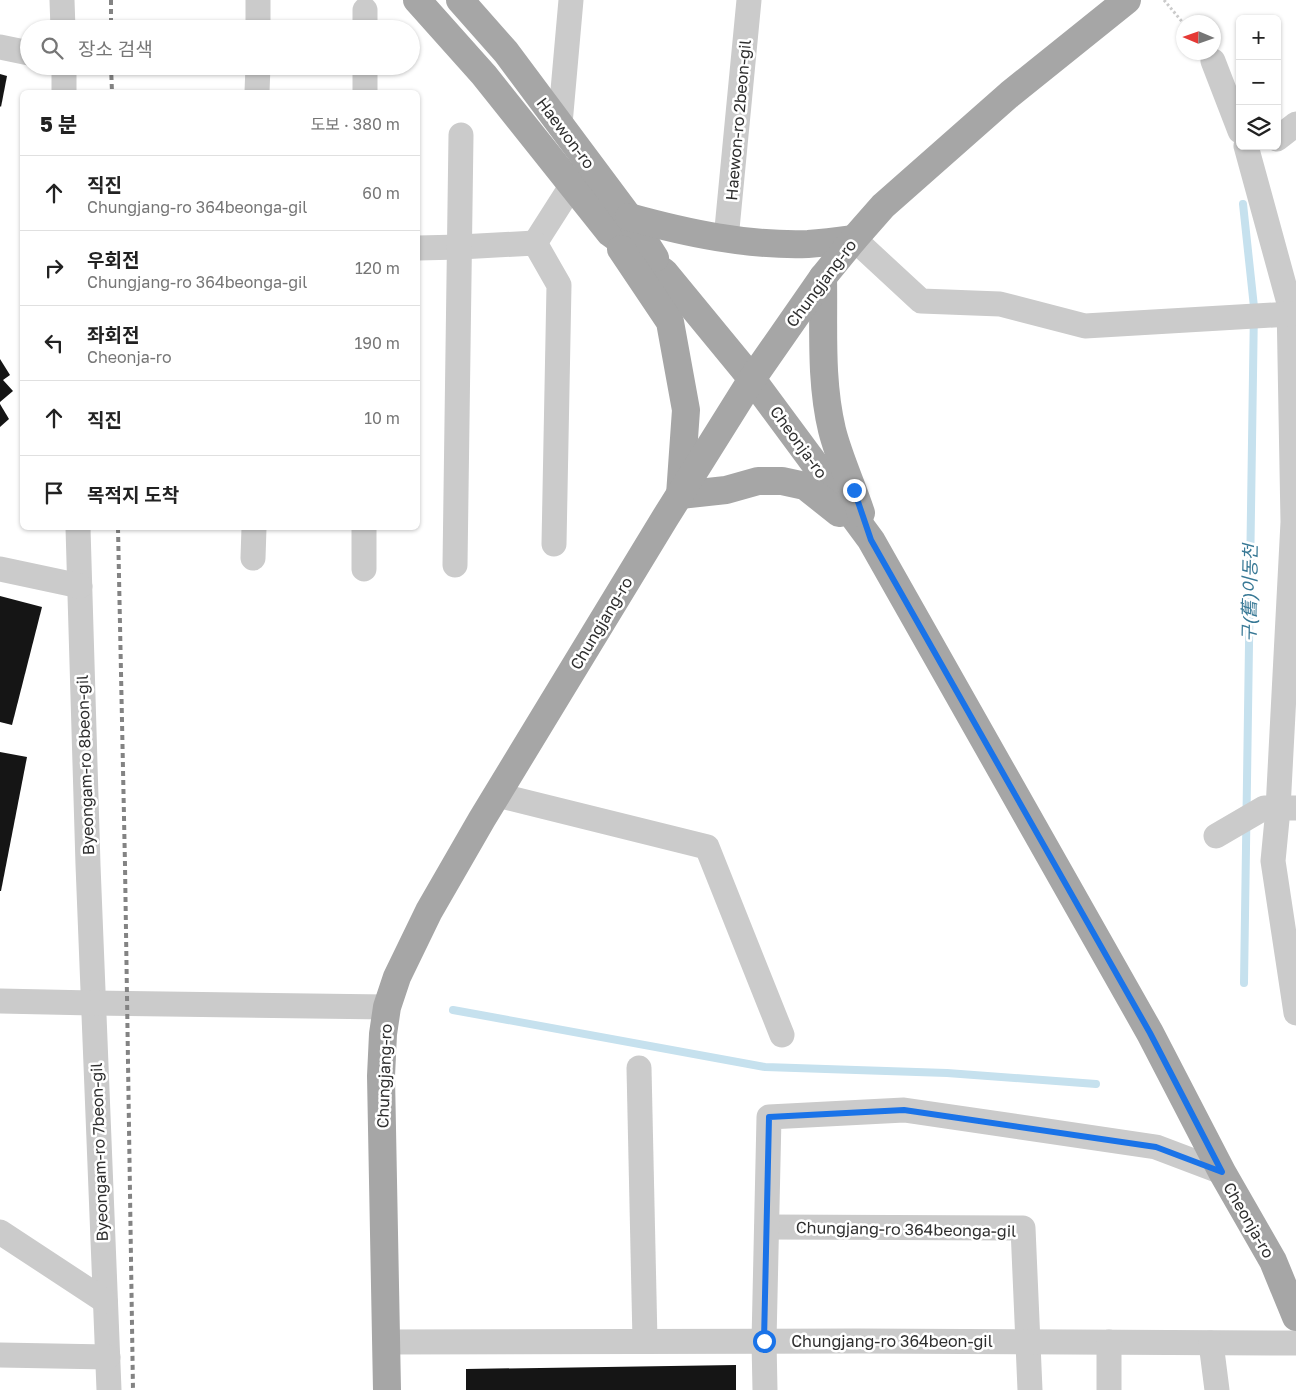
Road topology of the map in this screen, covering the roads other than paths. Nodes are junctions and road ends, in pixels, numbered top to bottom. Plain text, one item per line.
1 (62, 0) edge
2 (258, 0) edge
3 (417, 0) edge
4 (460, 0) edge
5 (571, 0) edge
6 (749, 0) edge
7 (1127, 0) edge
8 (63, 20) edge
9 (258, 20) edge
10 (0, 47) edge
11 (20, 50) edge
12 (1213, 61) dead end
13 (64, 75) edge
14 (258, 75) edge
15 (365, 75) edge
16 (64, 90) edge
17 (257, 90) edge
18 (365, 90) edge
19 (1236, 121) edge
20 (560, 124) junction
21 (1296, 124) edge
22 (461, 135) dead end
23 (1281, 136) edge
24 (1255, 151) edge
25 (572, 185) junction
26 (619, 225) junction
27 (726, 239) junction
28 (854, 239) junction
29 (535, 243) junction
30 (420, 248) edge
31 (460, 248) junction
32 (664, 272) joint
33 (823, 277) junction
34 (1287, 309) edge
35 (752, 379) junction
36 (680, 495) junction
37 (78, 530) edge
38 (254, 530) edge
39 (364, 530) edge
40 (871, 540) junction
41 (554, 544) dead end
42 (253, 558) dead end
43 (454, 565) dead end
44 (0, 569) edge
45 (364, 569) dead end
46 (80, 586) junction
47 (497, 795) junction
48 (1279, 808) edge
49 (1225, 831) dead end
50 (0, 1000) edge
51 (94, 1003) junction
52 (387, 1007) junction
53 (1296, 1013) edge
54 (782, 1035) dead end
55 (639, 1068) dead end
56 (1222, 1172) junction
57 (767, 1227) junction
58 (0, 1232) edge
59 (106, 1300) junction
60 (1296, 1317) edge
61 (645, 1341) junction
62 (764, 1341) junction
63 (386, 1342) junction
64 (1029, 1342) junction
65 (1109, 1342) junction
66 (1211, 1343) junction
67 (1296, 1343) edge
68 (0, 1355) edge
69 (108, 1357) junction
70 (109, 1390) edge
71 (387, 1390) edge
72 (765, 1390) edge
73 (1030, 1390) edge
74 (1110, 1390) edge
75 (1217, 1390) edge

1 - 8 street
2 - 9 street
3 - 25 main road
4 - 20 main road, Haewon-ro
5 - 20 street
6 - 27 street, Haewon-ro 2beon-gil
7 - 28 main road, Chungjang-ro
10 - 11 street
12 - 19 street
13 - 16 street
14 - 17 street
15 - 18 street
20 - 26 main road, Haewon-ro
21 - 23 street
22 - 31 street
24 - 34 street
25 - 26 main road
25 - 29 street
26 - 27 main road
26 - 32 main road, Haewon-ro
26 - 36 main road
27 - 28 main road
28 - 33 main road, Chungjang-ro
28 - 34 street
29 - 31 street
29 - 41 street
30 - 31 street
31 - 43 street
32 - 35 main road, Cheonja-ro
33 - 35 main road, Chungjang-ro
33 - 40 main road
34 - 48 street
35 - 36 main road, Chungjang-ro
35 - 40 main road, Cheonja-ro
36 - 40 main road
36 - 47 main road, Chungjang-ro
37 - 46 street, Byeongam-ro 8beon-gil
38 - 42 street
39 - 45 street
40 - 56 main road, Cheonja-ro
44 - 46 street
46 - 51 street, Byeongam-ro 8beon-gil
47 - 52 main road, Chungjang-ro
47 - 54 street
48 - 49 street
48 - 53 street
50 - 51 street
51 - 52 street
51 - 59 street, Byeongam-ro 7beon-gil
52 - 63 main road, Chungjang-ro
55 - 61 street
56 - 57 street
56 - 60 main road, Cheonja-ro
57 - 62 street
57 - 64 street, Chungjang-ro 364beonga-gil
58 - 59 street
59 - 69 street, Byeongam-ro 7beon-gil
61 - 62 street, Chungjang-ro 364beon-gil
61 - 63 street, Chungjang-ro 364beon-gil
62 - 64 street, Chungjang-ro 364beon-gil
62 - 72 street
63 - 71 main road, Chungjang-ro
64 - 65 street, Chungjang-ro 364beon-gil
64 - 73 street
65 - 66 street, Chungjang-ro 364beon-gil
65 - 74 street
66 - 67 street, Chungjang-ro 364beon-gil
66 - 75 street
68 - 69 street
69 - 70 street, Byeongam-ro 7beon-gil

